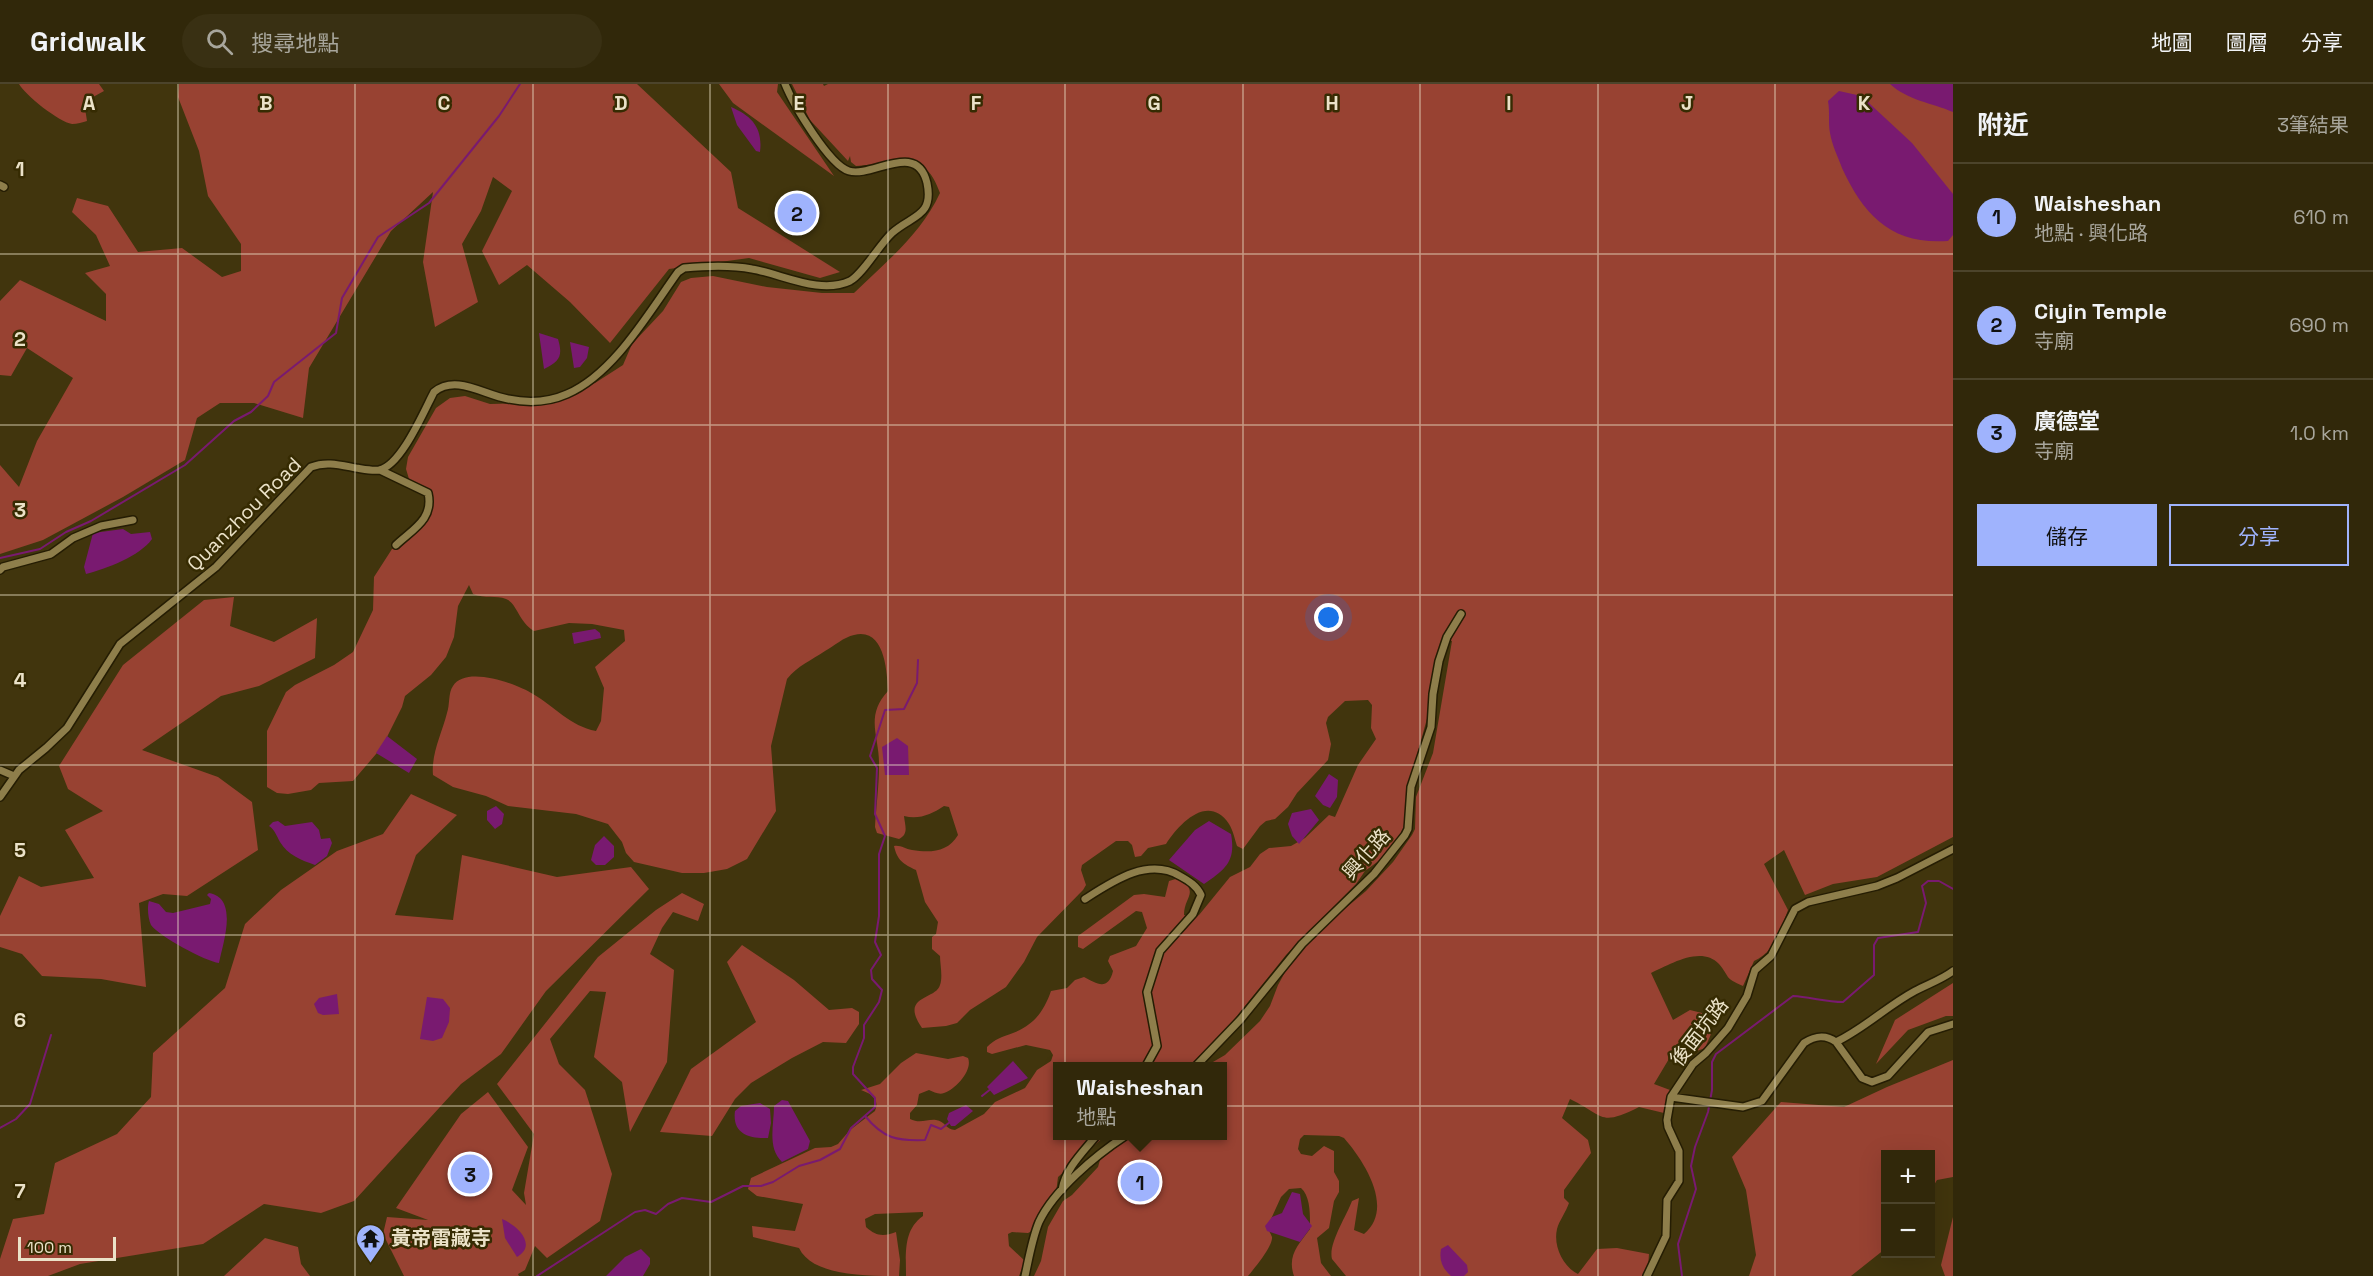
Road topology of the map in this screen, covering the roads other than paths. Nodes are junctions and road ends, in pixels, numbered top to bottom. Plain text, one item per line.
1 (785, 84) edge
2 (380, 470) junction
3 (133, 520) dead end
4 (396, 545) dead end
5 (0, 570) edge
6 (1461, 614) dead end
7 (0, 770) edge
8 (14, 776) junction
9 (0, 797) edge
10 (1953, 849) edge
11 (1085, 899) dead end
12 (1953, 971) edge
13 (1953, 1024) edge
14 (1836, 1042) junction
15 (1148, 1062) edge
16 (1200, 1062) edge
17 (1671, 1097) junction
18 (1093, 1140) edge
19 (1119, 1140) edge
20 (1062, 1190) junction
21 (1025, 1276) edge
22 (1647, 1276) edge

1 - 2 street
2 - 4 street, Quanzhou Road
2 - 8 street, Quanzhou Road
3 - 5 street
6 - 16 street, 興化路
7 - 8 street
8 - 9 street, Quanzhou Road
10 - 17 street, 後面坑路
11 - 15 street
12 - 14 street
13 - 14 street
14 - 17 street
17 - 22 street, 後面坑路
18 - 20 street
19 - 20 street
20 - 21 street

